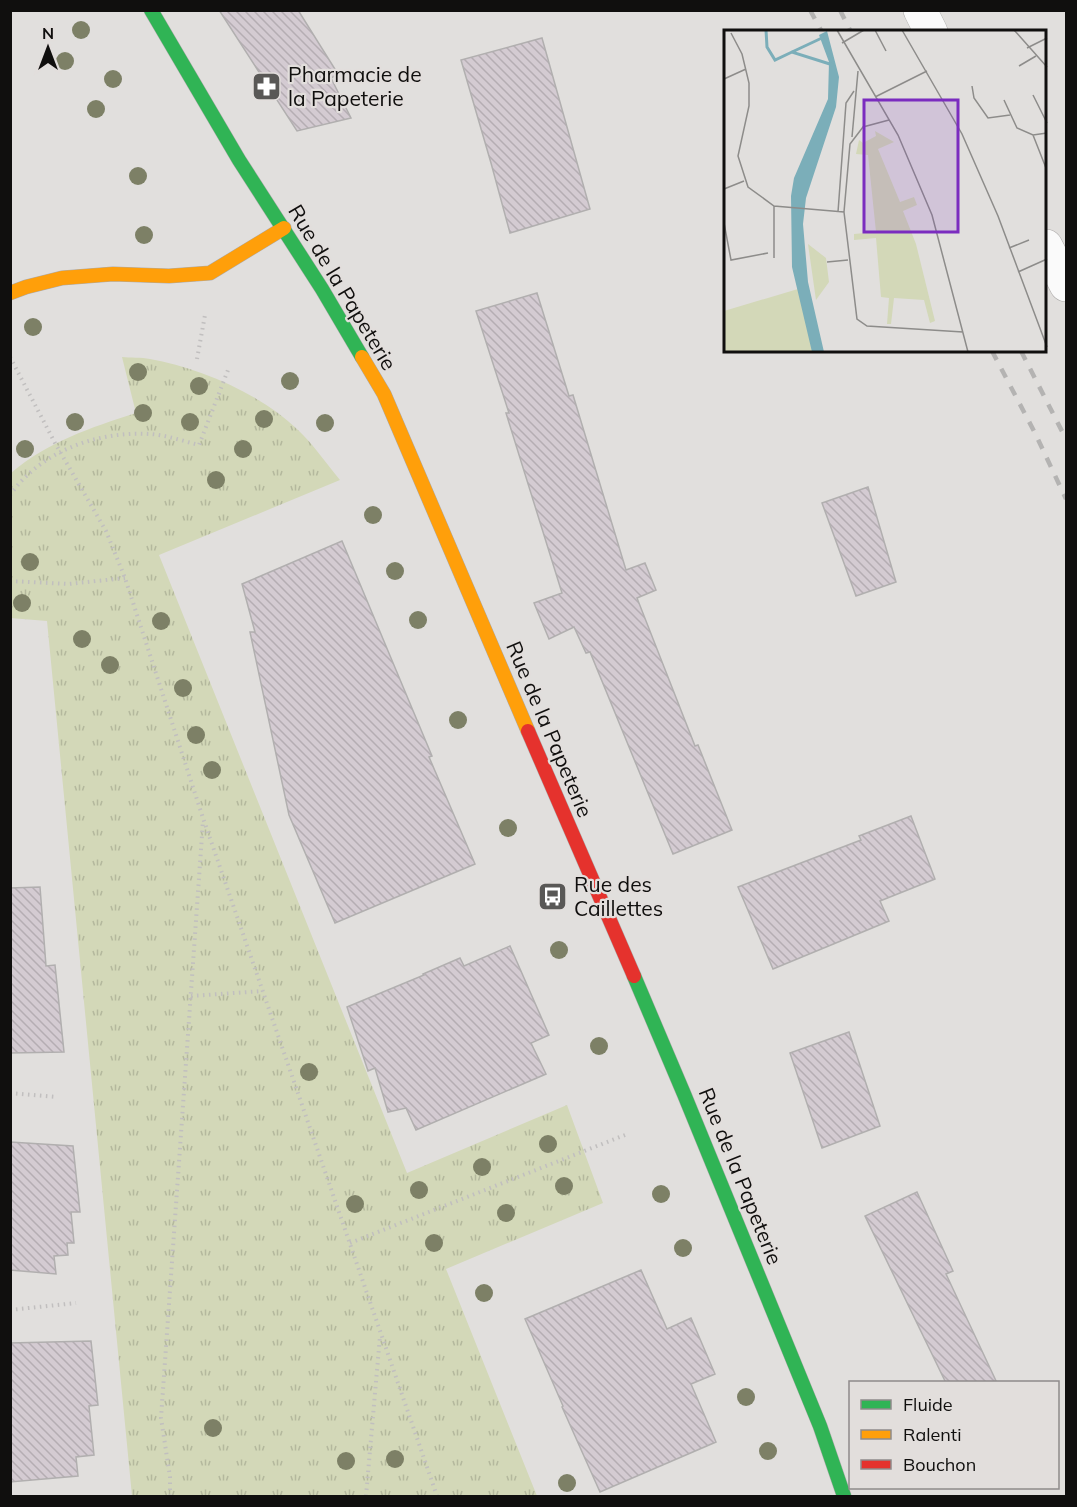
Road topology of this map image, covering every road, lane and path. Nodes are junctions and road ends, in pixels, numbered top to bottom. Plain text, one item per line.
1 (151, 10) edge
2 (920, 10) edge
3 (930, 30) edge
4 (284, 228) junction
5 (1047, 248) edge
6 (1066, 285) edge
7 (10, 293) edge
8 (206, 312) dead end
9 (10, 357) edge
10 (197, 359) dead end
11 (228, 370) dead end
12 (60, 451) junction
13 (10, 495) edge
14 (124, 578) junction
15 (10, 581) edge
16 (203, 818) junction
17 (263, 991) junction
18 (191, 996) junction
19 (10, 1093) edge
20 (57, 1097) dead end
21 (625, 1135) dead end
22 (350, 1244) junction
23 (76, 1303) dead end
24 (10, 1310) edge
25 (380, 1332) junction
26 (170, 1497) edge
27 (366, 1497) edge
28 (437, 1497) edge
29 (844, 1497) edge

1 - 4 street, Rue de la Papeterie
2 - 3 street
4 - 7 street
4 - 29 street, Rue de la Papeterie
5 - 6 street
8 - 10 path
9 - 12 path
11 - 12 path
12 - 13 path
12 - 14 path
14 - 15 path
14 - 16 path
16 - 17 path
16 - 18 path
17 - 18 path
17 - 22 path
18 - 26 path
19 - 20 path
21 - 22 path
22 - 25 path
23 - 24 path
25 - 27 path
25 - 28 path

